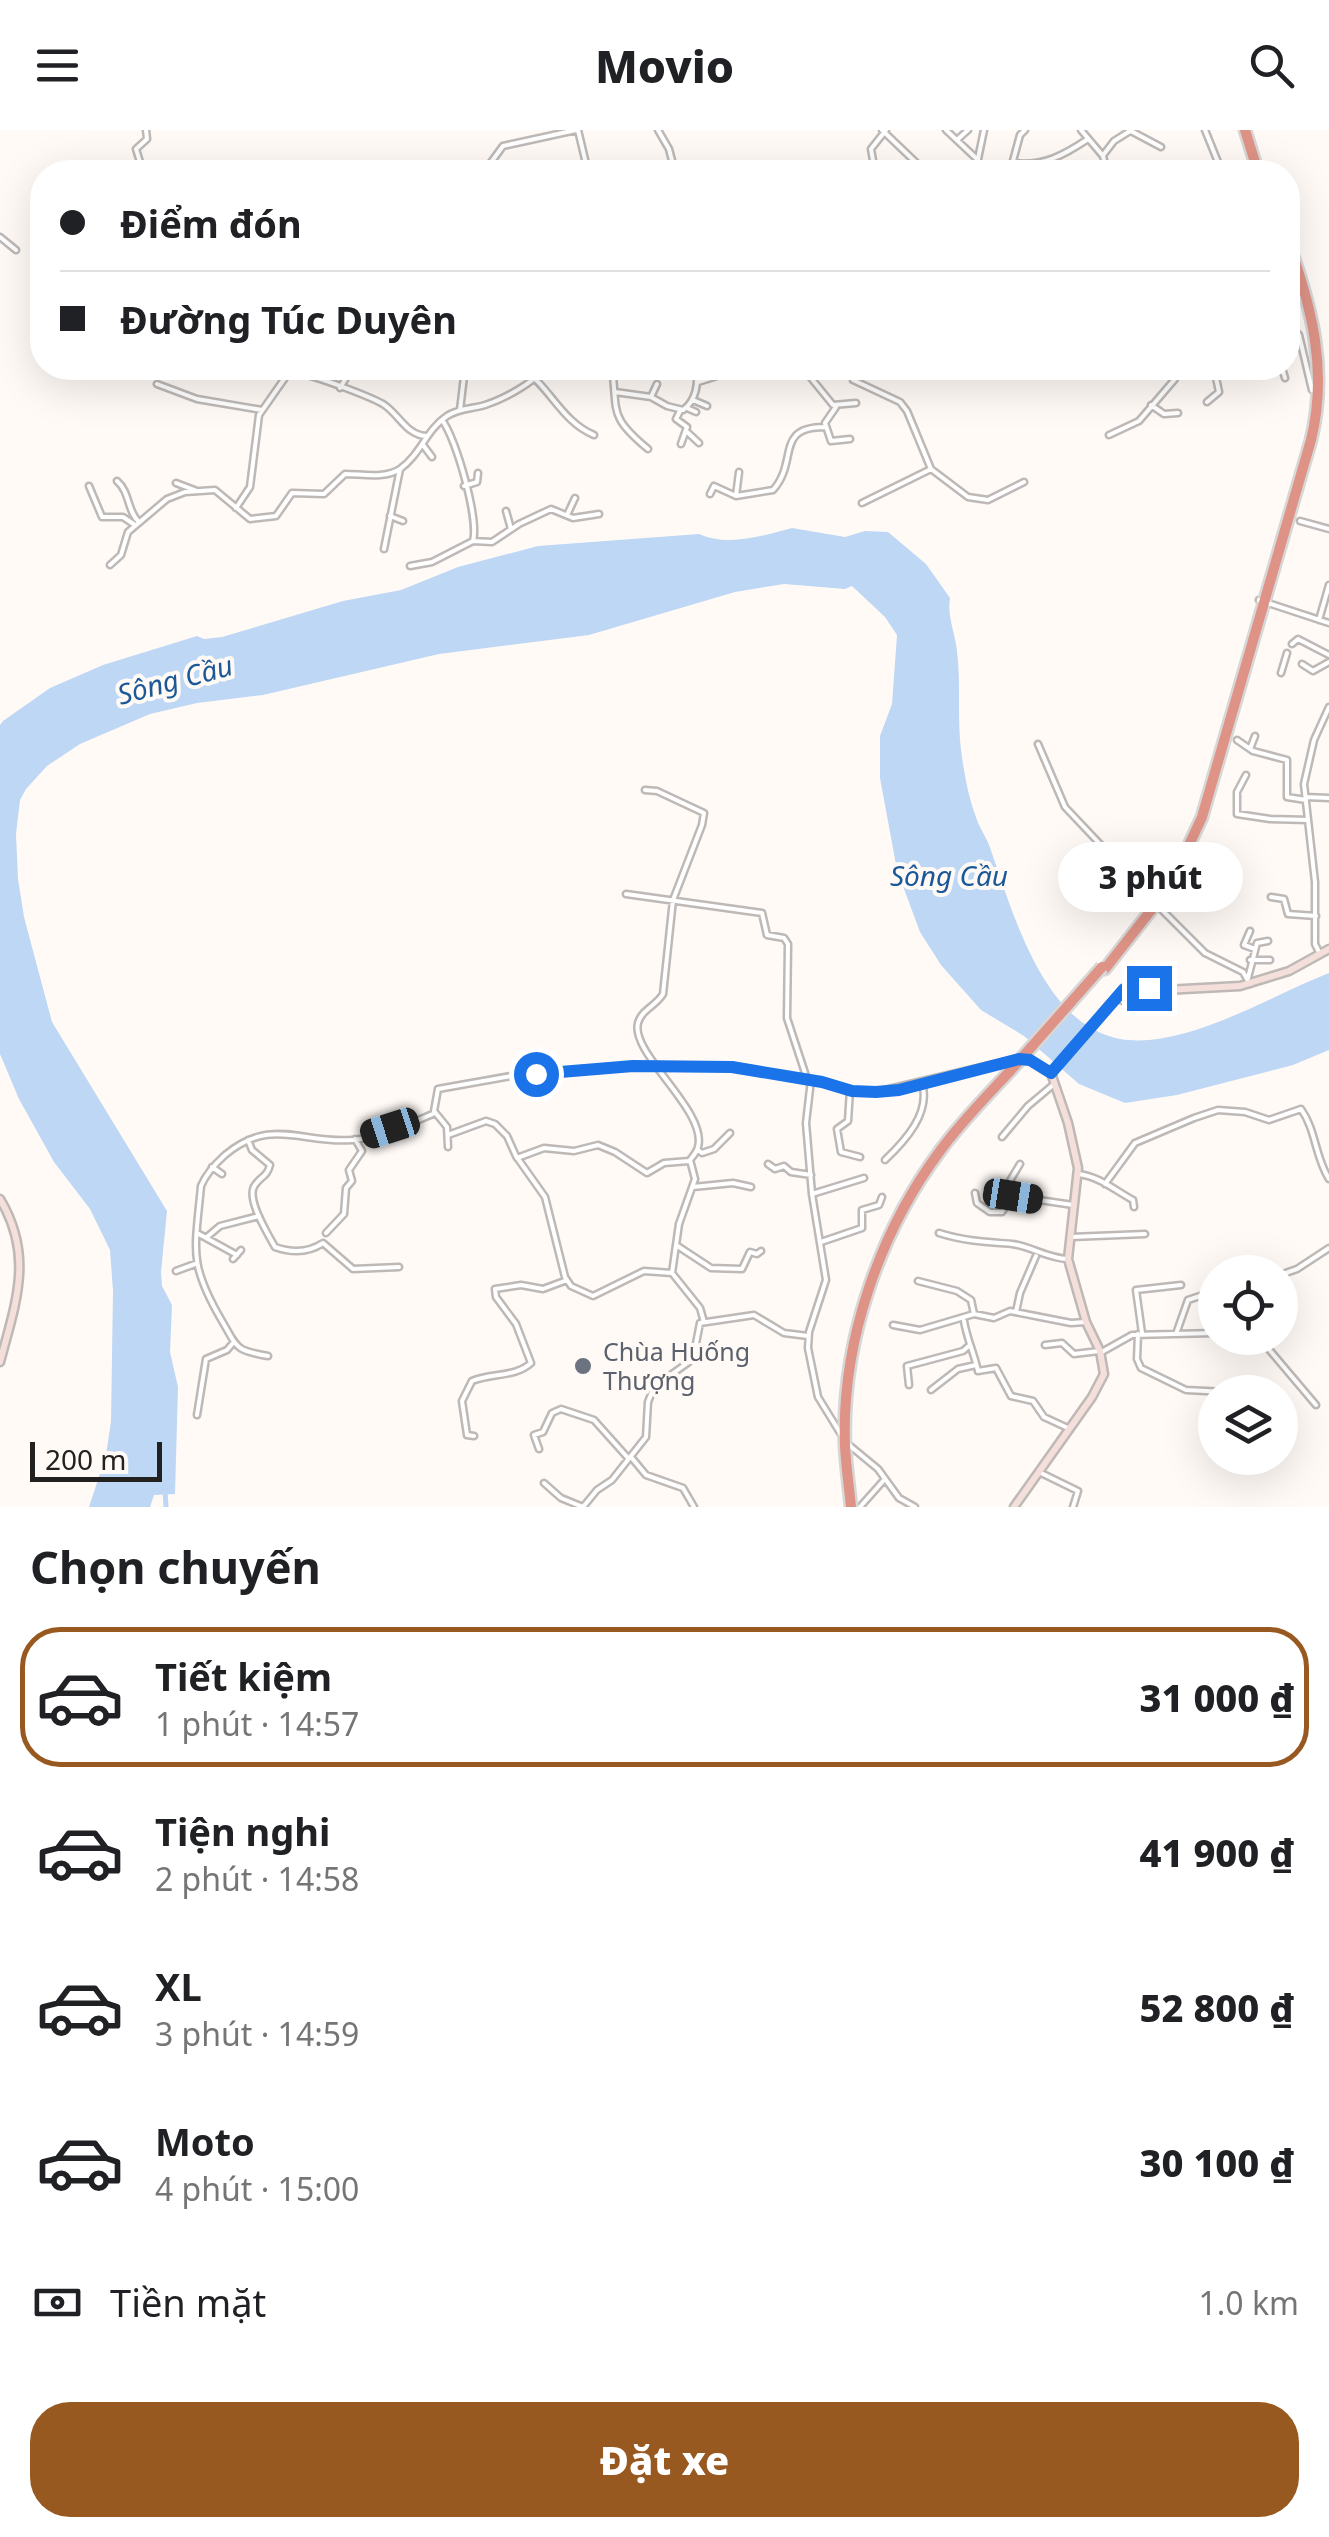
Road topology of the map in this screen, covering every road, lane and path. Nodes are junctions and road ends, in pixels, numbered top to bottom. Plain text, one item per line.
1 (146, 130) edge
2 (577, 130) edge
3 (658, 130) edge
4 (946, 130) edge
5 (968, 130) edge
6 (984, 130) edge
7 (1008, 130) edge
8 (1025, 130) edge
9 (1081, 130) edge
10 (1204, 130) edge
11 (1248, 130) edge
12 (884, 131) edge
13 (1129, 131) edge
14 (1020, 136) junction
15 (1088, 138) junction
16 (957, 140) junction
17 (1161, 147) dead end
18 (1103, 156) junction
19 (139, 160) edge
20 (493, 160) edge
21 (583, 160) edge
22 (672, 160) edge
23 (873, 160) edge
24 (914, 160) edge
25 (978, 160) joint
26 (1013, 160) edge
27 (1049, 160) edge
28 (1104, 160) edge
29 (1217, 160) edge
30 (1257, 160) edge
31 (0, 237) edge
32 (16, 250) dead end
33 (1300, 282) edge
34 (1300, 297) edge
35 (1300, 343) edge
36 (283, 380) edge
37 (318, 380) edge
38 (345, 380) edge
39 (464, 380) edge
40 (532, 380) edge
41 (537, 380) edge
42 (614, 380) edge
43 (704, 380) edge
44 (814, 380) edge
45 (853, 380) edge
46 (1174, 380) edge
47 (1216, 380) edge
48 (698, 382) joint
49 (157, 384) dead end
50 (657, 384) dead end
51 (340, 388) junction
52 (1312, 390) dead end
53 (615, 392) junction
54 (652, 396) junction
55 (693, 400) junction
56 (1206, 402) dead end
57 (856, 404) dead end
58 (1152, 405) junction
59 (707, 406) dead end
60 (836, 407) junction
61 (683, 409) junction
62 (262, 410) junction
63 (460, 410) junction
64 (696, 412) dead end
65 (1178, 413) dead end
66 (442, 420) junction
67 (825, 427) junction
68 (686, 431) junction
69 (594, 435) dead end
70 (1109, 435) dead end
71 (426, 436) junction
72 (850, 439) dead end
73 (698, 443) dead end
74 (681, 444) dead end
75 (423, 445) junction
76 (648, 449) dead end
77 (432, 457) dead end
78 (400, 469) junction
79 (931, 469) junction
80 (739, 472) dead end
81 (478, 473) dead end
82 (116, 482) dead end
83 (1024, 482) dead end
84 (176, 483) dead end
85 (89, 486) dead end
86 (464, 486) junction
87 (201, 493) junction
88 (710, 494) dead end
89 (736, 496) junction
90 (575, 498) dead end
91 (862, 503) dead end
92 (236, 508) junction
93 (506, 511) dead end
94 (599, 514) dead end
95 (566, 515) junction
96 (390, 516) junction
97 (1300, 521) dead end
98 (403, 522) dead end
99 (137, 523) junction
100 (511, 529) junction
101 (1329, 529) edge
102 (473, 542) junction
103 (384, 549) dead end
104 (110, 565) dead end
105 (410, 566) dead end
106 (1329, 585) edge
107 (1262, 601) junction
108 (1319, 620) junction
109 (1329, 623) edge
110 (1292, 644) dead end
111 (1287, 653) dead end
112 (1329, 655) edge
113 (1329, 662) edge
114 (1302, 664) dead end
115 (1281, 673) dead end
116 (1329, 707) edge
117 (1254, 736) dead end
118 (1236, 740) dead end
119 (1038, 744) dead end
120 (1250, 749) junction
121 (1246, 775) dead end
122 (645, 790) dead end
123 (1306, 798) junction
124 (1329, 798) edge
125 (1308, 820) junction
126 (626, 894) dead end
127 (1271, 896) dead end
128 (1152, 899) dead end
129 (674, 900) junction
130 (1159, 907) dead end
131 (1316, 916) junction
132 (1250, 930) dead end
133 (1268, 941) dead end
134 (1254, 949) junction
135 (1329, 950) edge
136 (1320, 954) junction
137 (1250, 960) junction
138 (1270, 960) dead end
139 (1249, 981) junction
140 (1116, 998) junction
141 (1142, 1009) dead end
142 (656, 1065) junction
143 (1052, 1072) junction
144 (809, 1079) junction
145 (922, 1083) junction
146 (1057, 1083) junction
147 (850, 1090) junction
148 (435, 1113) junction
149 (730, 1133) dead end
150 (448, 1135) junction
151 (1002, 1137) dead end
152 (248, 1140) junction
153 (356, 1140) junction
154 (448, 1147) dead end
155 (698, 1150) junction
156 (860, 1157) dead end
157 (517, 1158) junction
158 (690, 1160) junction
159 (885, 1160) dead end
160 (768, 1164) dead end
161 (1020, 1164) dead end
162 (212, 1168) junction
163 (222, 1174) dead end
164 (1078, 1174) junction
165 (811, 1175) junction
166 (864, 1178) dead end
167 (1329, 1179) edge
168 (1105, 1184) junction
169 (693, 1186) junction
170 (751, 1187) dead end
171 (975, 1193) dead end
172 (812, 1194) junction
173 (1013, 1196) junction
174 (882, 1197) dead end
175 (0, 1199) edge
176 (1074, 1206) junction
177 (1134, 1206) dead end
178 (259, 1216) junction
179 (326, 1232) dead end
180 (197, 1234) junction
181 (939, 1234) dead end
182 (1145, 1234) dead end
183 (207, 1237) junction
184 (1070, 1238) junction
185 (821, 1242) junction
186 (676, 1245) junction
187 (1329, 1248) edge
188 (761, 1250) dead end
189 (1038, 1254) junction
190 (237, 1255) dead end
191 (1068, 1258) junction
192 (196, 1264) junction
193 (399, 1266) dead end
194 (1298, 1267) edge
195 (176, 1271) dead end
196 (672, 1272) junction
197 (567, 1280) junction
198 (918, 1281) dead end
199 (1181, 1285) dead end
200 (1198, 1297) edge
201 (1016, 1312) junction
202 (974, 1314) junction
203 (963, 1319) junction
204 (704, 1322) junction
205 (1086, 1322) junction
206 (892, 1325) dead end
207 (1140, 1334) junction
208 (1198, 1334) edge
209 (808, 1336) junction
210 (1176, 1336) junction
211 (233, 1343) junction
212 (1045, 1344) dead end
213 (970, 1345) junction
214 (1100, 1352) junction
215 (1274, 1355) edge
216 (268, 1356) dead end
217 (0, 1362) edge
218 (976, 1365) junction
219 (910, 1385) dead end
220 (930, 1390) dead end
221 (1198, 1391) edge
222 (1316, 1405) dead end
223 (197, 1415) dead end
224 (1070, 1429) junction
225 (474, 1436) dead end
226 (847, 1442) junction
227 (538, 1449) dead end
228 (629, 1457) junction
229 (1039, 1472) junction
230 (885, 1479) junction
231 (544, 1483) dead end
232 (583, 1507) edge
233 (694, 1507) edge
234 (856, 1507) edge
235 (915, 1507) edge
236 (1014, 1507) edge
237 (1073, 1507) edge

1 - 19 street
2 - 20 street
2 - 21 street
3 - 22 street
4 - 16 street
5 - 16 street
6 - 25 street
7 - 14 street
8 - 14 street
9 - 15 street
10 - 29 street
11 - 30 highway
12 - 23 street
12 - 24 street
13 - 17 street
13 - 18 street
14 - 26 street
15 - 18 street
15 - 27 street
16 - 25 street
18 - 28 street
31 - 32 street
33 - 107 highway
34 - 107 highway
35 - 52 street
36 - 62 street
37 - 51 street
38 - 51 street
39 - 63 street
40 - 63 street
41 - 69 street
42 - 53 street
43 - 48 street
44 - 60 street
45 - 79 street
46 - 58 street
47 - 56 street
48 - 55 street
49 - 62 street
50 - 54 street
51 - 71 street
53 - 54 street
53 - 76 street
54 - 61 street
55 - 59 street
55 - 61 street
57 - 60 street
58 - 65 street
58 - 70 street
60 - 67 street
61 - 64 street
61 - 68 street
62 - 92 street
63 - 66 street
66 - 71 street
66 - 86 street
67 - 72 street
67 - 89 street
68 - 73 street
68 - 74 street
71 - 75 street
75 - 77 street
75 - 78 street
78 - 92 street
78 - 96 street
79 - 83 street
79 - 91 street
80 - 89 street
81 - 86 street
82 - 99 street
84 - 87 street
85 - 99 street
86 - 102 street
87 - 92 street
87 - 99 street
88 - 89 street
90 - 95 street
93 - 100 street
94 - 95 street
95 - 100 street
96 - 98 street
96 - 103 street
97 - 101 street
99 - 104 street
100 - 102 street
102 - 105 street
106 - 108 street
107 - 108 street
107 - 226 highway, bridge
108 - 109 street
110 - 112 street
111 - 115 street
113 - 114 street
116 - 123 street
117 - 120 street
118 - 120 street
119 - 128 street
120 - 123 street
121 - 125 street
122 - 129 street
123 - 124 street
123 - 125 street
125 - 131 street
126 - 129 street
127 - 131 street
129 - 142 street
129 - 144 street
130 - 139 street
131 - 136 street
132 - 134 street
133 - 134 street
134 - 137 street
135 - 136 street
136 - 139 street
137 - 138 street
137 - 139 street
139 - 140 street
140 - 141 street
140 - 143 street
142 - 144 street
142 - 148 street
142 - 155 street
143 - 145 street
143 - 146 street
144 - 147 street
144 - 165 street
145 - 147 street
145 - 159 street
146 - 151 street
146 - 164 street
147 - 156 street
148 - 150 street
148 - 153 street
149 - 155 street
150 - 154 street
150 - 157 street
152 - 153 street
152 - 162 street
152 - 178 street
153 - 179 street
155 - 158 street
157 - 158 street
157 - 197 street
158 - 169 street
160 - 165 street
161 - 173 street
162 - 163 street
162 - 180 street
164 - 168 street
164 - 176 street
165 - 172 street
166 - 172 street
167 - 168 street
168 - 177 street
169 - 170 street
169 - 186 street
171 - 173 street
172 - 185 street
173 - 176 street
174 - 185 street
175 - 217 street
176 - 184 street
178 - 183 street
178 - 193 street
180 - 183 street
180 - 192 street
181 - 189 street
182 - 184 street
183 - 190 street
184 - 191 street
185 - 209 street
186 - 188 street
186 - 196 street
187 - 194 street
189 - 191 street
189 - 201 street
191 - 205 street
192 - 195 street
192 - 211 street
196 - 197 street
196 - 204 street
197 - 225 street
198 - 202 street
199 - 207 street
200 - 210 street
201 - 202 street
201 - 205 street
202 - 203 street
203 - 206 street
203 - 213 street
204 - 209 street
204 - 228 street
205 - 214 street
207 - 210 street
207 - 214 street
207 - 221 street
208 - 210 street
209 - 226 street
211 - 216 street
211 - 223 street
212 - 214 street
213 - 218 street
213 - 219 street
214 - 224 street
215 - 222 street
218 - 220 street
218 - 224 street
224 - 229 street
226 - 230 street
226 - 234 highway
227 - 228 street
228 - 232 street
228 - 233 street
229 - 236 street
229 - 237 street
230 - 234 street
230 - 235 street
231 - 232 street

